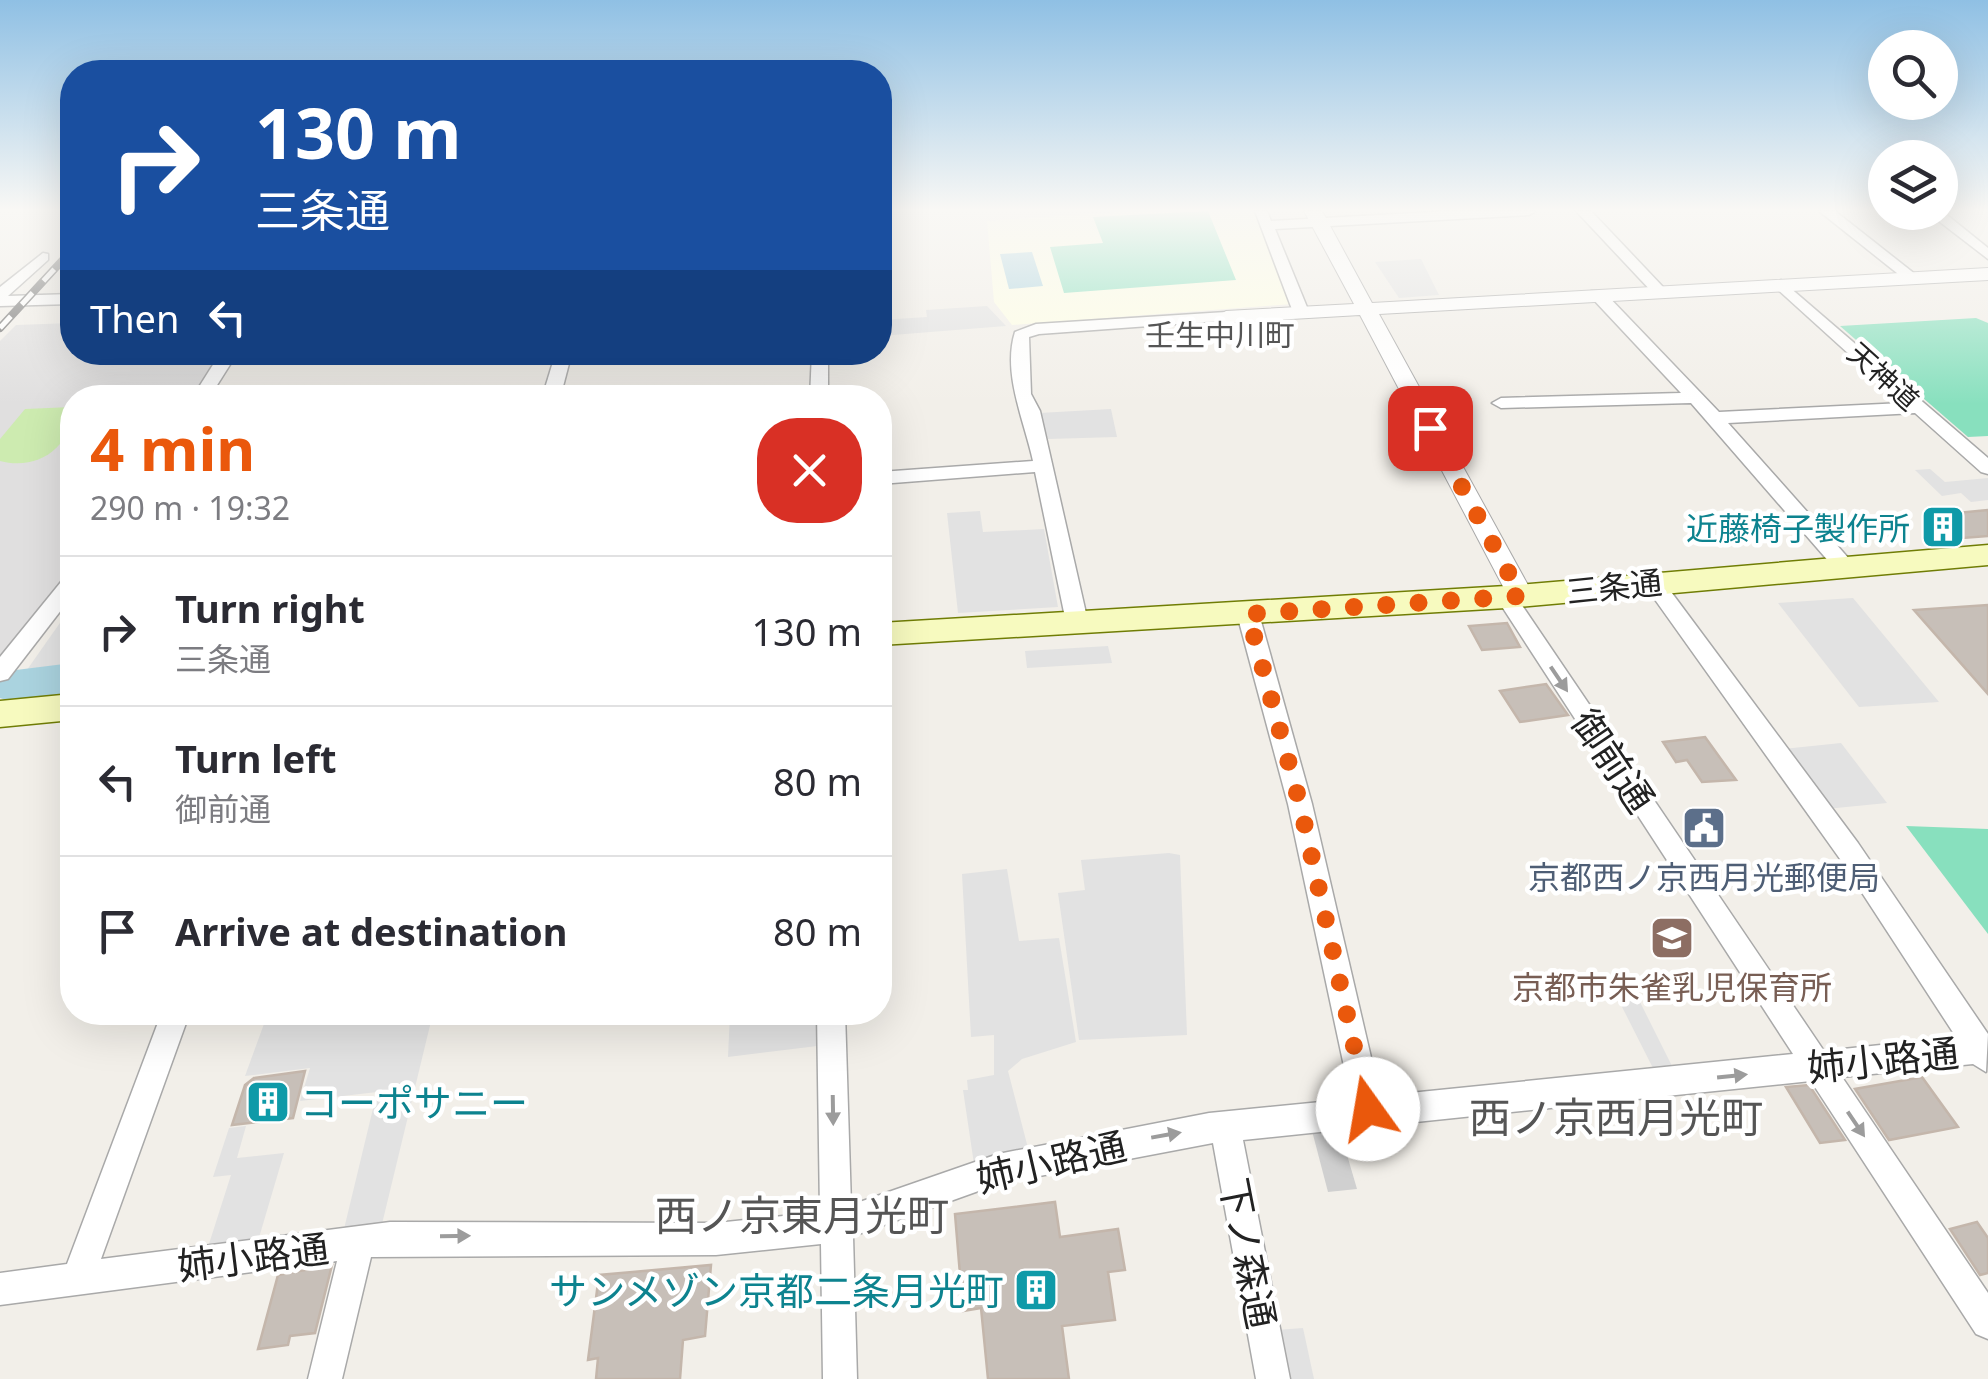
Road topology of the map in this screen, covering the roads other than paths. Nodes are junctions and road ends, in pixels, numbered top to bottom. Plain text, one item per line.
1 (24, 275) edge
2 (1287, 275) edge
3 (1348, 275) edge
4 (1643, 275) edge
5 (1909, 275) edge
6 (1962, 275) edge
7 (1912, 278) junction
8 (1781, 284) junction
9 (1658, 291) junction
10 (1597, 294) junction
11 (0, 298) edge
12 (60, 298) edge
13 (1365, 308) junction
14 (1301, 312) junction
15 (1226, 317) joint
16 (1696, 398) junction
17 (1500, 403) dead end
18 (1919, 407) junction
19 (1714, 418) junction
20 (1040, 466) junction
21 (1988, 468) edge
22 (892, 477) edge
23 (1988, 555) edge
24 (1844, 566) junction
25 (1653, 582) junction
26 (60, 597) edge
27 (1513, 597) junction
28 (1248, 614) junction
29 (1077, 622) junction
30 (892, 633) edge
31 (0, 673) edge
32 (60, 708) edge
33 (0, 714) edge
34 (171, 1025) edge
35 (831, 1025) edge
36 (1986, 1053) edge
37 (1817, 1065) junction
38 (1368, 1109) junction
39 (1225, 1126) junction
40 (836, 1226) junction
41 (358, 1243) junction
42 (78, 1279) junction
43 (0, 1289) edge
44 (1988, 1322) edge
45 (325, 1379) edge
46 (840, 1379) edge
47 (1273, 1379) edge

1 - 11 street
2 - 14 street
3 - 13 street, 御前通
4 - 9 street
5 - 7 street
6 - 7 street
7 - 8 street
8 - 9 street
8 - 18 street, 天神道
9 - 10 street
10 - 13 street
10 - 16 street
11 - 12 street
13 - 14 street
13 - 27 street, 御前通
14 - 15 street
15 - 20 street
16 - 17 street
16 - 19 street
18 - 19 street
18 - 21 street, 天神道
19 - 24 street
20 - 22 street
20 - 29 street
23 - 24 main road, 三条通
24 - 25 main road, 三条通
25 - 27 main road, 三条通
25 - 36 street
26 - 31 street
27 - 28 main road, 三条通
27 -> 37 street, 御前通
28 - 29 main road, 三条通
28 - 38 street
29 - 30 main road, 三条通
32 - 33 main road
34 - 42 street
35 -> 40 street
36 - 37 street, 姉小路通
38 -> 37 street, 姉小路通
37 -> 44 street, 御前通
38 - 39 street, 姉小路通
40 -> 39 street, 姉小路通
39 - 47 street, 下ノ森通
41 -> 40 street, 姉小路通
40 - 46 street
41 - 42 street, 姉小路通
41 - 45 street
42 - 43 street, 姉小路通

